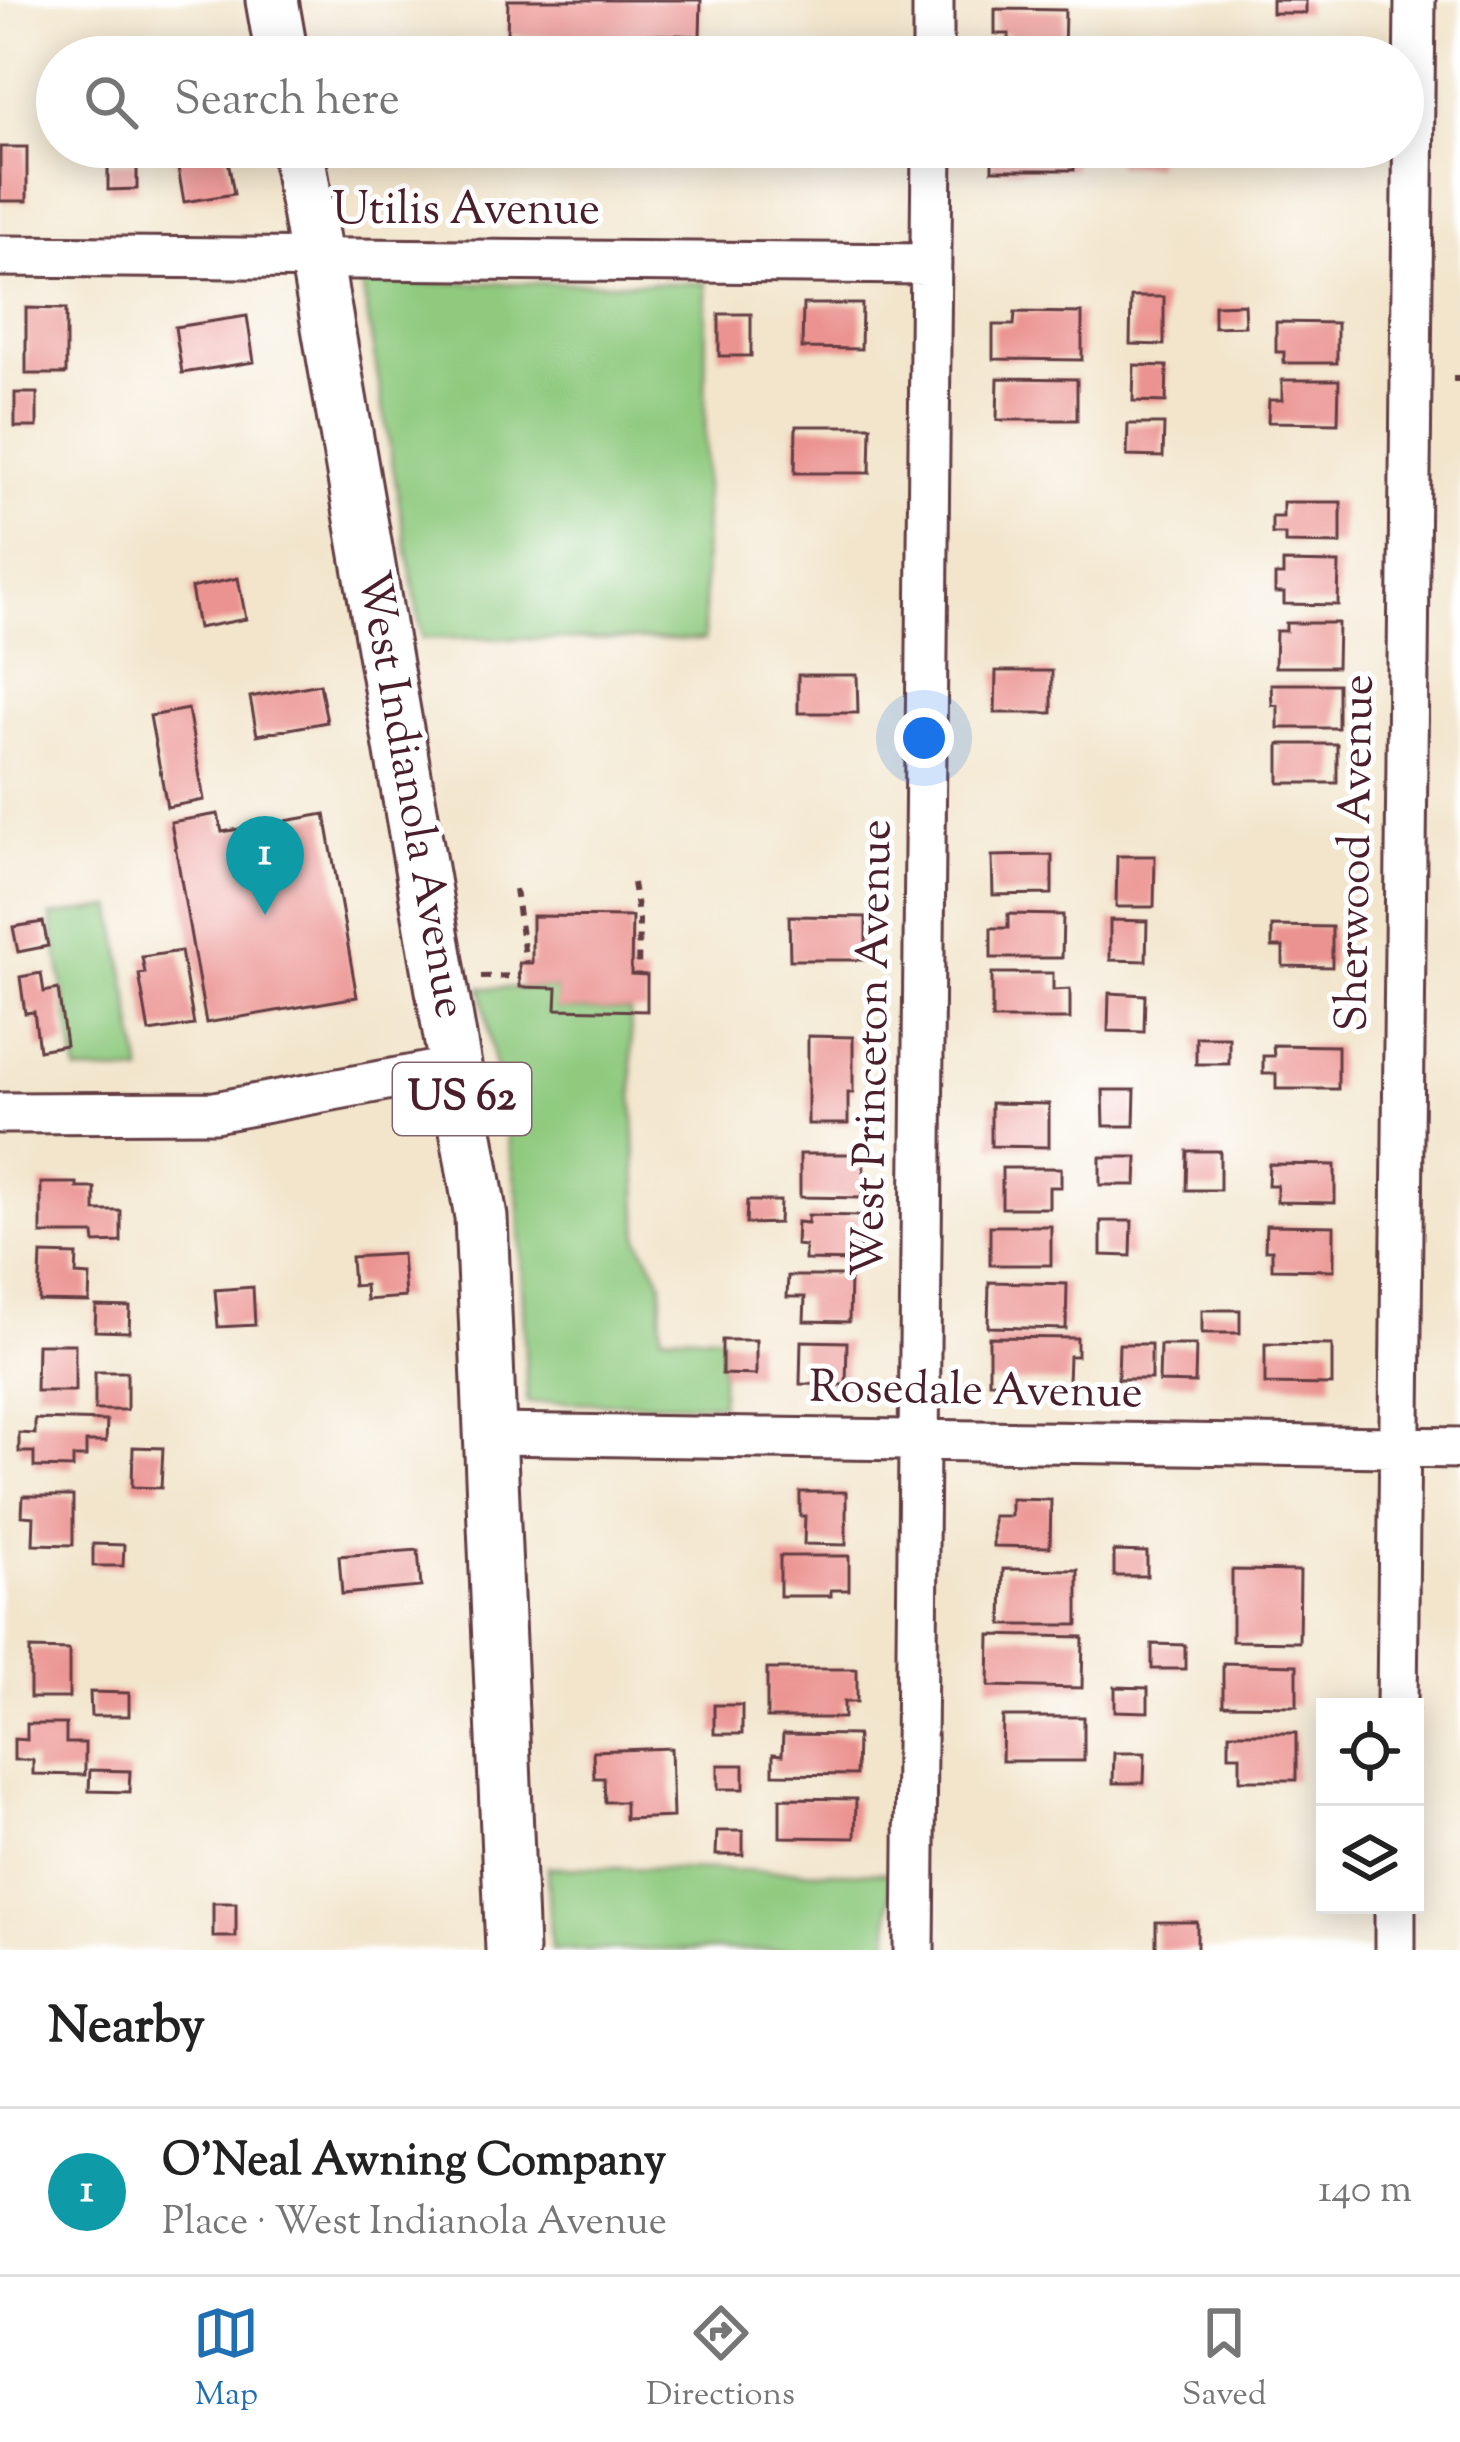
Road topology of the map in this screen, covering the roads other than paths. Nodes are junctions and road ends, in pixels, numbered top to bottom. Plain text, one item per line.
1 (272, 0) edge
2 (933, 0) edge
3 (1415, 0) edge
4 (278, 36) edge
5 (933, 36) edge
6 (1415, 36) edge
7 (301, 168) edge
8 (932, 168) edge
9 (1413, 168) edge
10 (0, 256) edge
11 (316, 258) junction
12 (931, 264) junction
13 (456, 1067) junction
14 (0, 1113) edge
15 (490, 1433) junction
16 (919, 1440) junction
17 (1400, 1448) junction
18 (1460, 1448) edge
19 (1397, 1698) edge
20 (1395, 1914) edge
21 (512, 1950) edge
22 (914, 1950) edge
23 (1395, 1950) edge

1 - 4 main road
2 - 5 street
3 - 6 street, Sherwood Avenue
7 - 11 main road, West Indianola Avenue / US 62
8 - 12 street, West Princeton Avenue
9 - 17 street, Sherwood Avenue
10 - 11 street, Utilis Avenue
11 - 12 street, Utilis Avenue
11 - 13 main road, West Indianola Avenue / US 62
12 - 16 street, West Princeton Avenue
13 - 14 street
13 - 15 main road, West Indianola Avenue / US 62
15 - 16 street, Rosedale Avenue
15 - 21 main road, West Indianola Avenue / US 62
16 - 17 street, Rosedale Avenue
16 - 22 street, West Princeton Avenue
17 - 18 street, Rosedale Avenue
17 - 19 street, Sherwood Avenue
20 - 23 street

